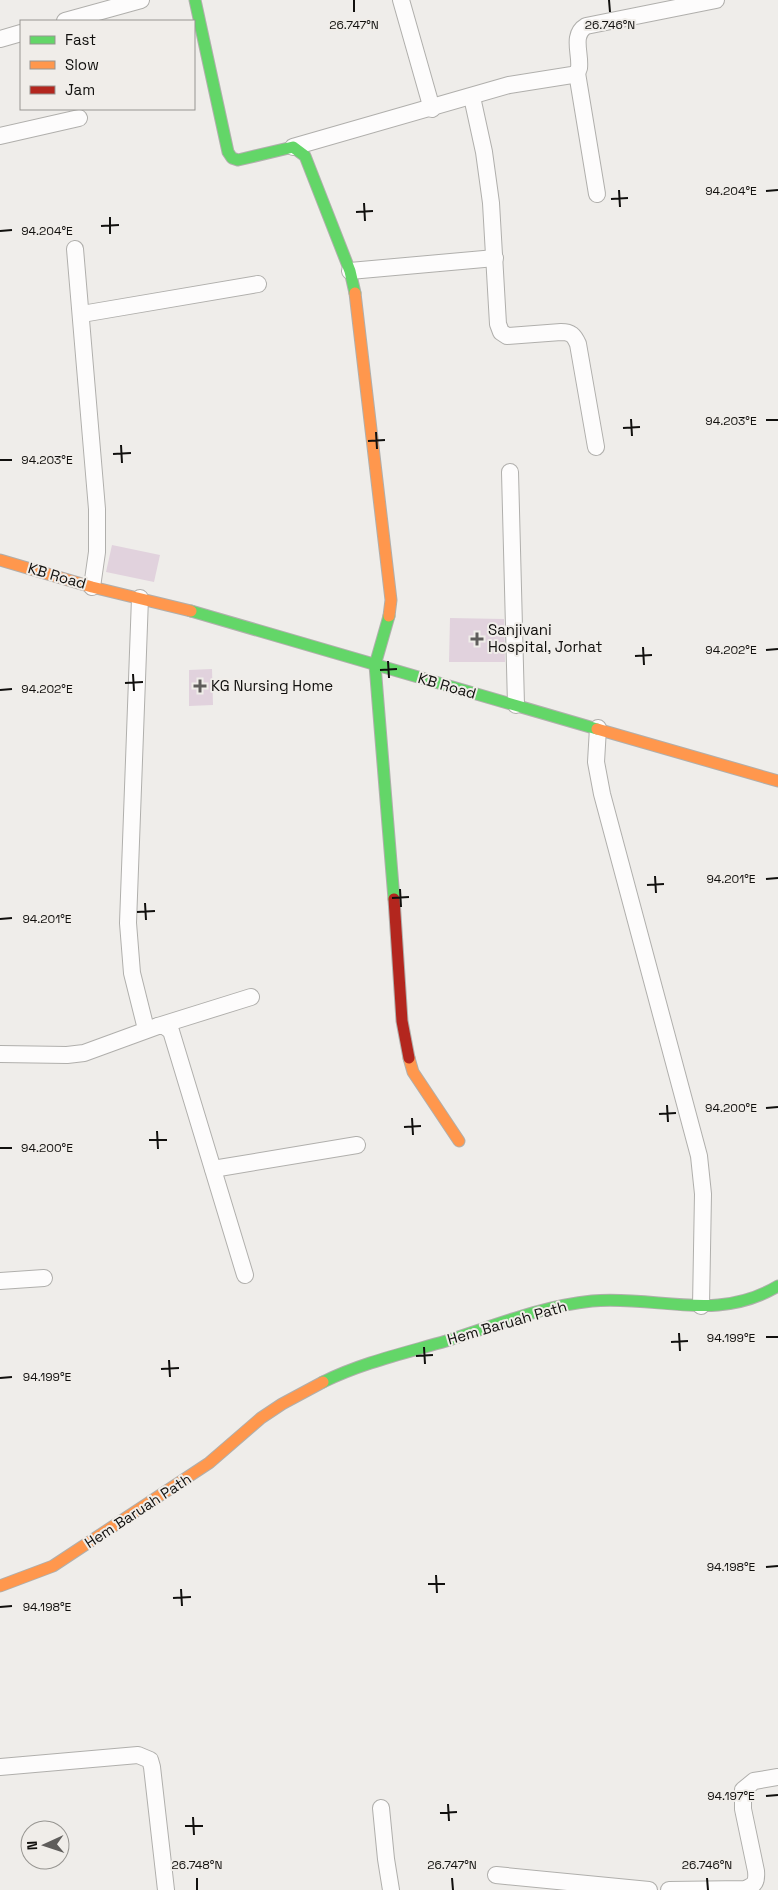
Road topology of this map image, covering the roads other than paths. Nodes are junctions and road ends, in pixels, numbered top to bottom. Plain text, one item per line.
1 (141, 0) edge
2 (195, 0) edge
3 (401, 0) edge
4 (716, 0) edge
5 (69, 20) edge
6 (20, 33) edge
7 (0, 39) edge
8 (577, 73) junction
9 (472, 97) junction
10 (432, 109) junction
11 (78, 118) dead end
12 (0, 136) edge
13 (293, 147) junction
14 (597, 194) dead end
15 (75, 249) dead end
16 (495, 258) junction
17 (350, 271) junction
18 (258, 284) dead end
19 (82, 314) junction
20 (596, 446) dead end
21 (510, 472) dead end
22 (0, 560) edge
23 (92, 587) junction
24 (140, 598) junction
25 (375, 665) junction
26 (516, 705) junction
27 (598, 728) junction
28 (778, 781) edge
29 (250, 997) dead end
30 (152, 1027) junction
31 (0, 1054) edge
32 (459, 1141) dead end
33 (357, 1145) dead end
34 (213, 1169) junction
35 (245, 1275) dead end
36 (44, 1278) dead end
37 (0, 1281) edge
38 (778, 1286) edge
39 (701, 1306) junction
40 (0, 1586) edge
41 (0, 1767) edge
42 (778, 1777) edge
43 (381, 1808) dead end
44 (496, 1875) dead end
45 (166, 1890) edge
46 (391, 1890) edge
47 (649, 1890) edge
48 (669, 1890) edge

1 - 5 street
2 - 13 street
3 - 10 street
4 - 8 street
6 - 7 street
8 - 9 street
8 - 14 street
9 - 10 street
9 - 16 street
10 - 13 street
11 - 12 street
13 - 17 street
15 - 19 street
16 - 17 street
16 - 20 street
17 - 25 street
18 - 19 street
19 - 23 street
21 - 26 street
22 - 23 street, KB Road
23 - 24 street, KB Road
24 - 25 street, KB Road
24 - 30 street
25 - 26 street, KB Road
25 - 32 street
26 - 27 street, KB Road
27 - 28 street, KB Road
27 - 39 street
29 - 30 street
30 - 31 street
30 - 34 street
33 - 34 street
34 - 35 street
36 - 37 street
38 - 39 street, Hem Baruah Path
39 - 40 street, Hem Baruah Path
41 - 45 street
42 - 48 street
43 - 46 street
44 - 47 street

